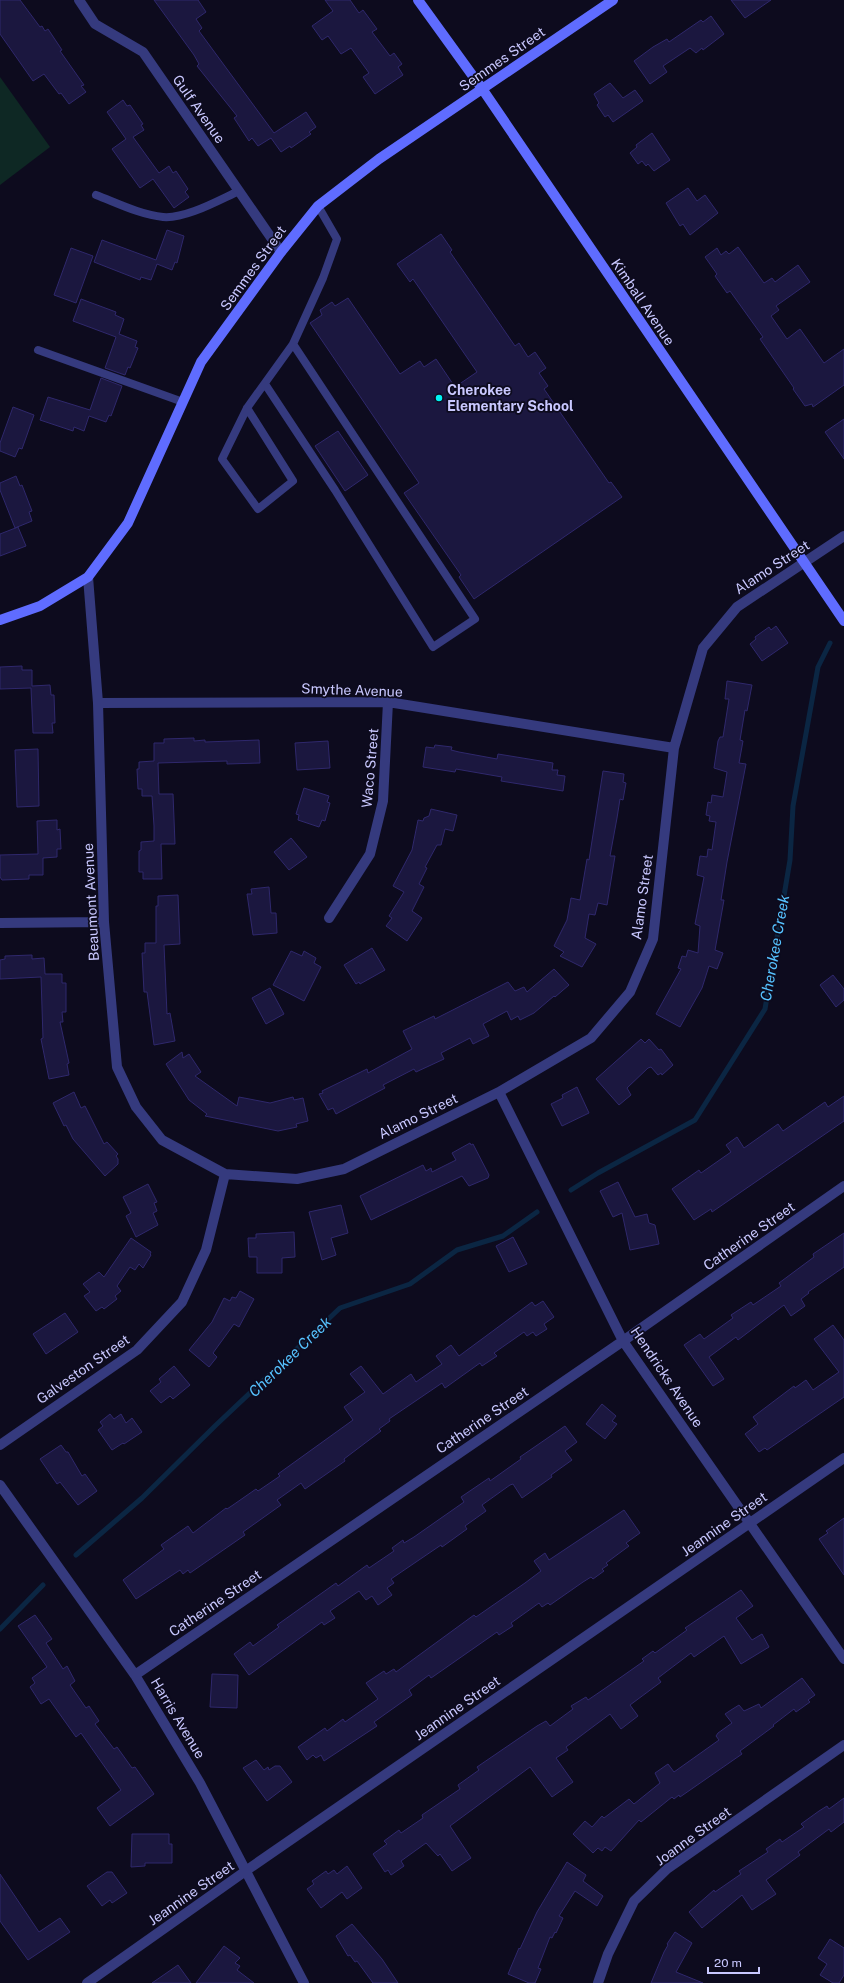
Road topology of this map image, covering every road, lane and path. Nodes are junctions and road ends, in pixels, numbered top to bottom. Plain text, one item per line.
1 (80, 0) edge
2 (418, 0) edge
3 (613, 0) edge
4 (483, 90) junction
5 (239, 191) junction
6 (96, 195) dead end
7 (318, 206) junction
8 (280, 252) junction
9 (293, 344) junction
10 (38, 350) dead end
11 (265, 384) junction
12 (183, 402) junction
13 (247, 408) junction
14 (844, 536) edge
15 (804, 564) junction
16 (88, 577) junction
17 (0, 620) edge
18 (844, 621) edge
19 (98, 702) junction
20 (388, 702) junction
21 (674, 748) junction
22 (329, 918) dead end
23 (104, 922) junction
24 (0, 923) edge
25 (499, 1092) junction
26 (226, 1174) junction
27 (844, 1186) edge
28 (623, 1341) junction
29 (0, 1445) edge
30 (844, 1458) edge
31 (0, 1485) edge
32 (751, 1523) junction
33 (844, 1659) edge
34 (135, 1675) junction
35 (844, 1745) edge
36 (247, 1870) junction
37 (87, 1983) edge
38 (304, 1983) edge
39 (598, 1983) edge

1 - 5 street, Gulf Avenue
2 - 4 main road, Kimball Avenue
3 - 4 main road, Semmes Street
4 - 7 main road, Semmes Street
4 - 15 main road, Kimball Avenue
5 - 6 lane
5 - 8 street, Gulf Avenue
7 - 8 main road, Semmes Street
7 - 9 lane
8 - 12 main road, Semmes Street
9 - 11 lane
9 - 11 lane
10 - 12 lane
11 - 13 lane
12 - 16 main road, Semmes Street
13 - 13 lane
14 - 15 street, Alamo Street
15 - 18 main road, Kimball Avenue
15 - 21 street, Alamo Street
16 - 17 main road, Semmes Street
16 - 19 street, Beaumont Avenue
19 - 20 street, Smythe Avenue
19 - 23 street, Beaumont Avenue
20 - 21 street, Smythe Avenue
20 - 22 street, Waco Street
21 - 25 street, Alamo Street
23 - 24 street
23 - 26 street, Beaumont Avenue
25 - 26 street, Alamo Street
25 - 28 street, Hendricks Avenue
26 - 29 street, Galveston Street
27 - 28 street, Catherine Street
28 - 32 street, Hendricks Avenue
28 - 34 street, Catherine Street
30 - 32 street, Jeannine Street
31 - 34 street, Harris Avenue
32 - 33 street, Hendricks Avenue
32 - 36 street, Jeannine Street
34 - 36 street, Harris Avenue
35 - 39 street, Joanne Street
36 - 37 street, Jeannine Street
36 - 38 street, Harris Avenue

